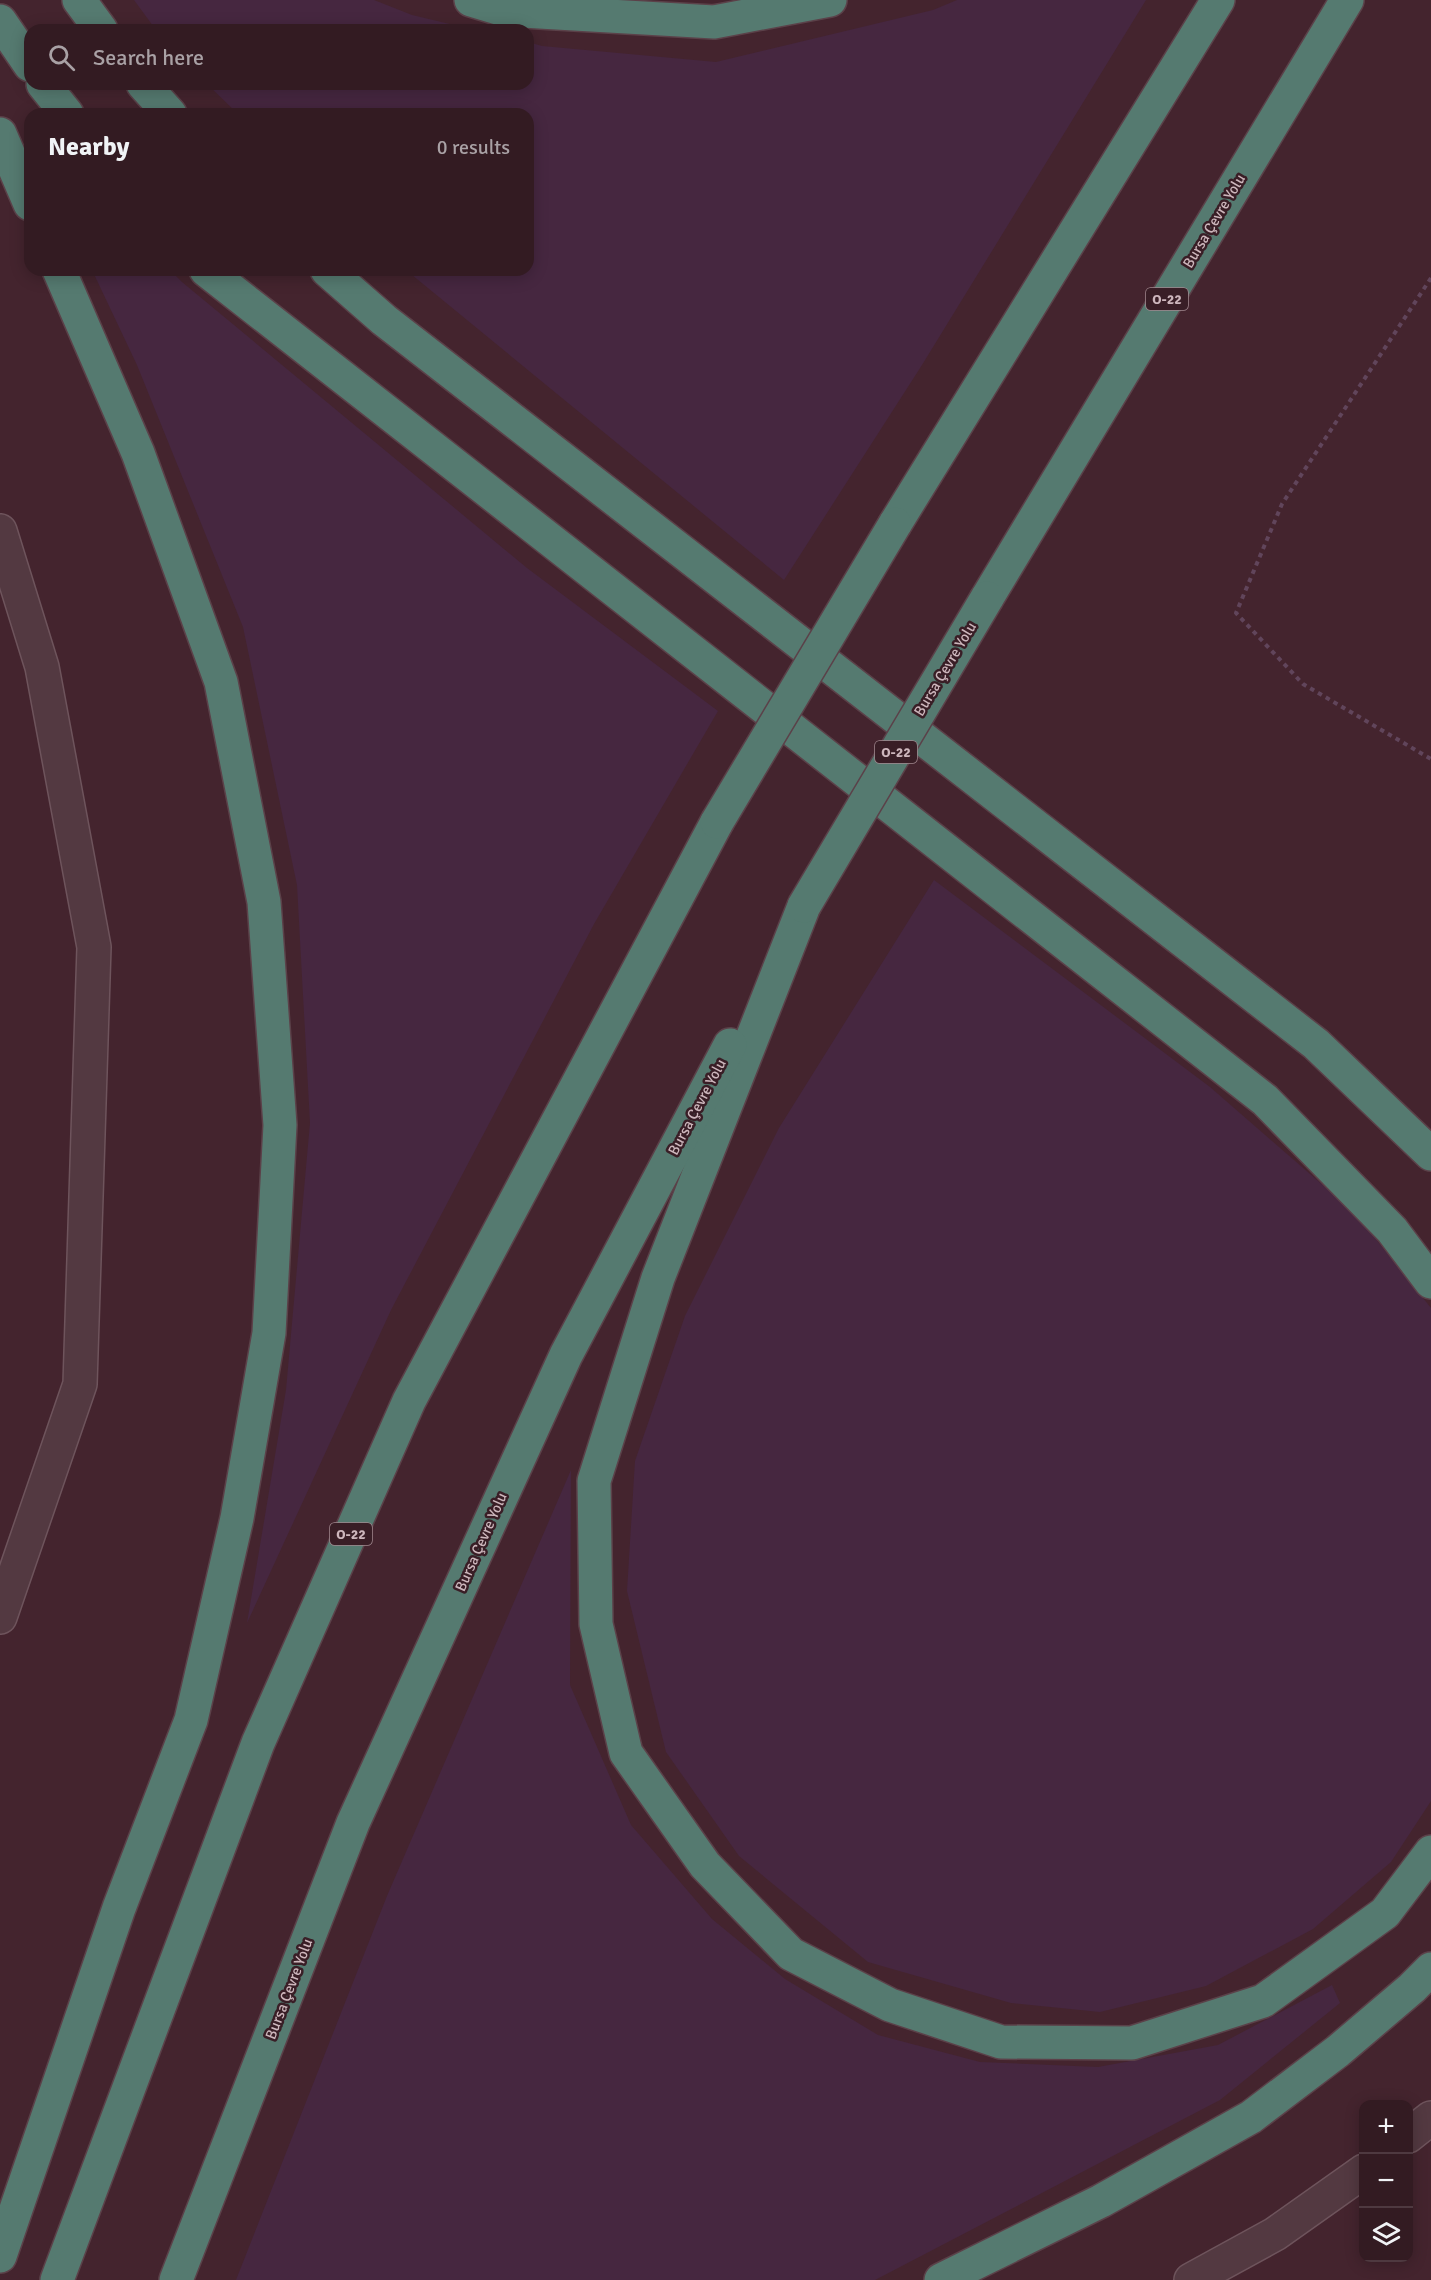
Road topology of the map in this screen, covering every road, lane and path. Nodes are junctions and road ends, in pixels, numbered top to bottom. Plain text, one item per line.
1 (79, 0) edge
2 (471, 0) edge
3 (830, 0) edge
4 (1218, 0) edge
5 (1347, 0) edge
6 (0, 21) edge
7 (97, 24) edge
8 (24, 56) edge
9 (48, 90) edge
10 (148, 90) edge
11 (62, 108) edge
12 (165, 108) edge
13 (0, 134) edge
14 (24, 190) edge
15 (62, 276) edge
16 (214, 276) edge
17 (334, 276) edge
18 (1431, 278) edge
19 (0, 531) edge
20 (1431, 759) edge
21 (804, 906) junction
22 (1431, 1154) edge
23 (1431, 1282) edge
24 (0, 1617) edge
25 (1431, 1852) edge
26 (1431, 1969) edge
27 (1431, 2118) edge
28 (1413, 2132) edge
29 (1359, 2175) edge
30 (0, 2256) edge
31 (57, 2280) edge
32 (176, 2280) edge
33 (941, 2280) edge
34 (1191, 2280) edge

1 - 7 highway
2 - 3 highway
4 - 31 highway, O-22, bridge
5 - 21 highway, Bursa Çevre Yolu / O-22, bridge
6 - 8 highway
9 - 11 highway
10 - 12 highway
13 - 14 highway
15 - 30 highway
16 - 23 highway
17 - 22 highway
18 - 20 path
19 - 24 street
21 - 25 highway
21 - 32 highway, Bursa Çevre Yolu / O-22
26 - 33 highway
27 - 28 street
29 - 34 street

